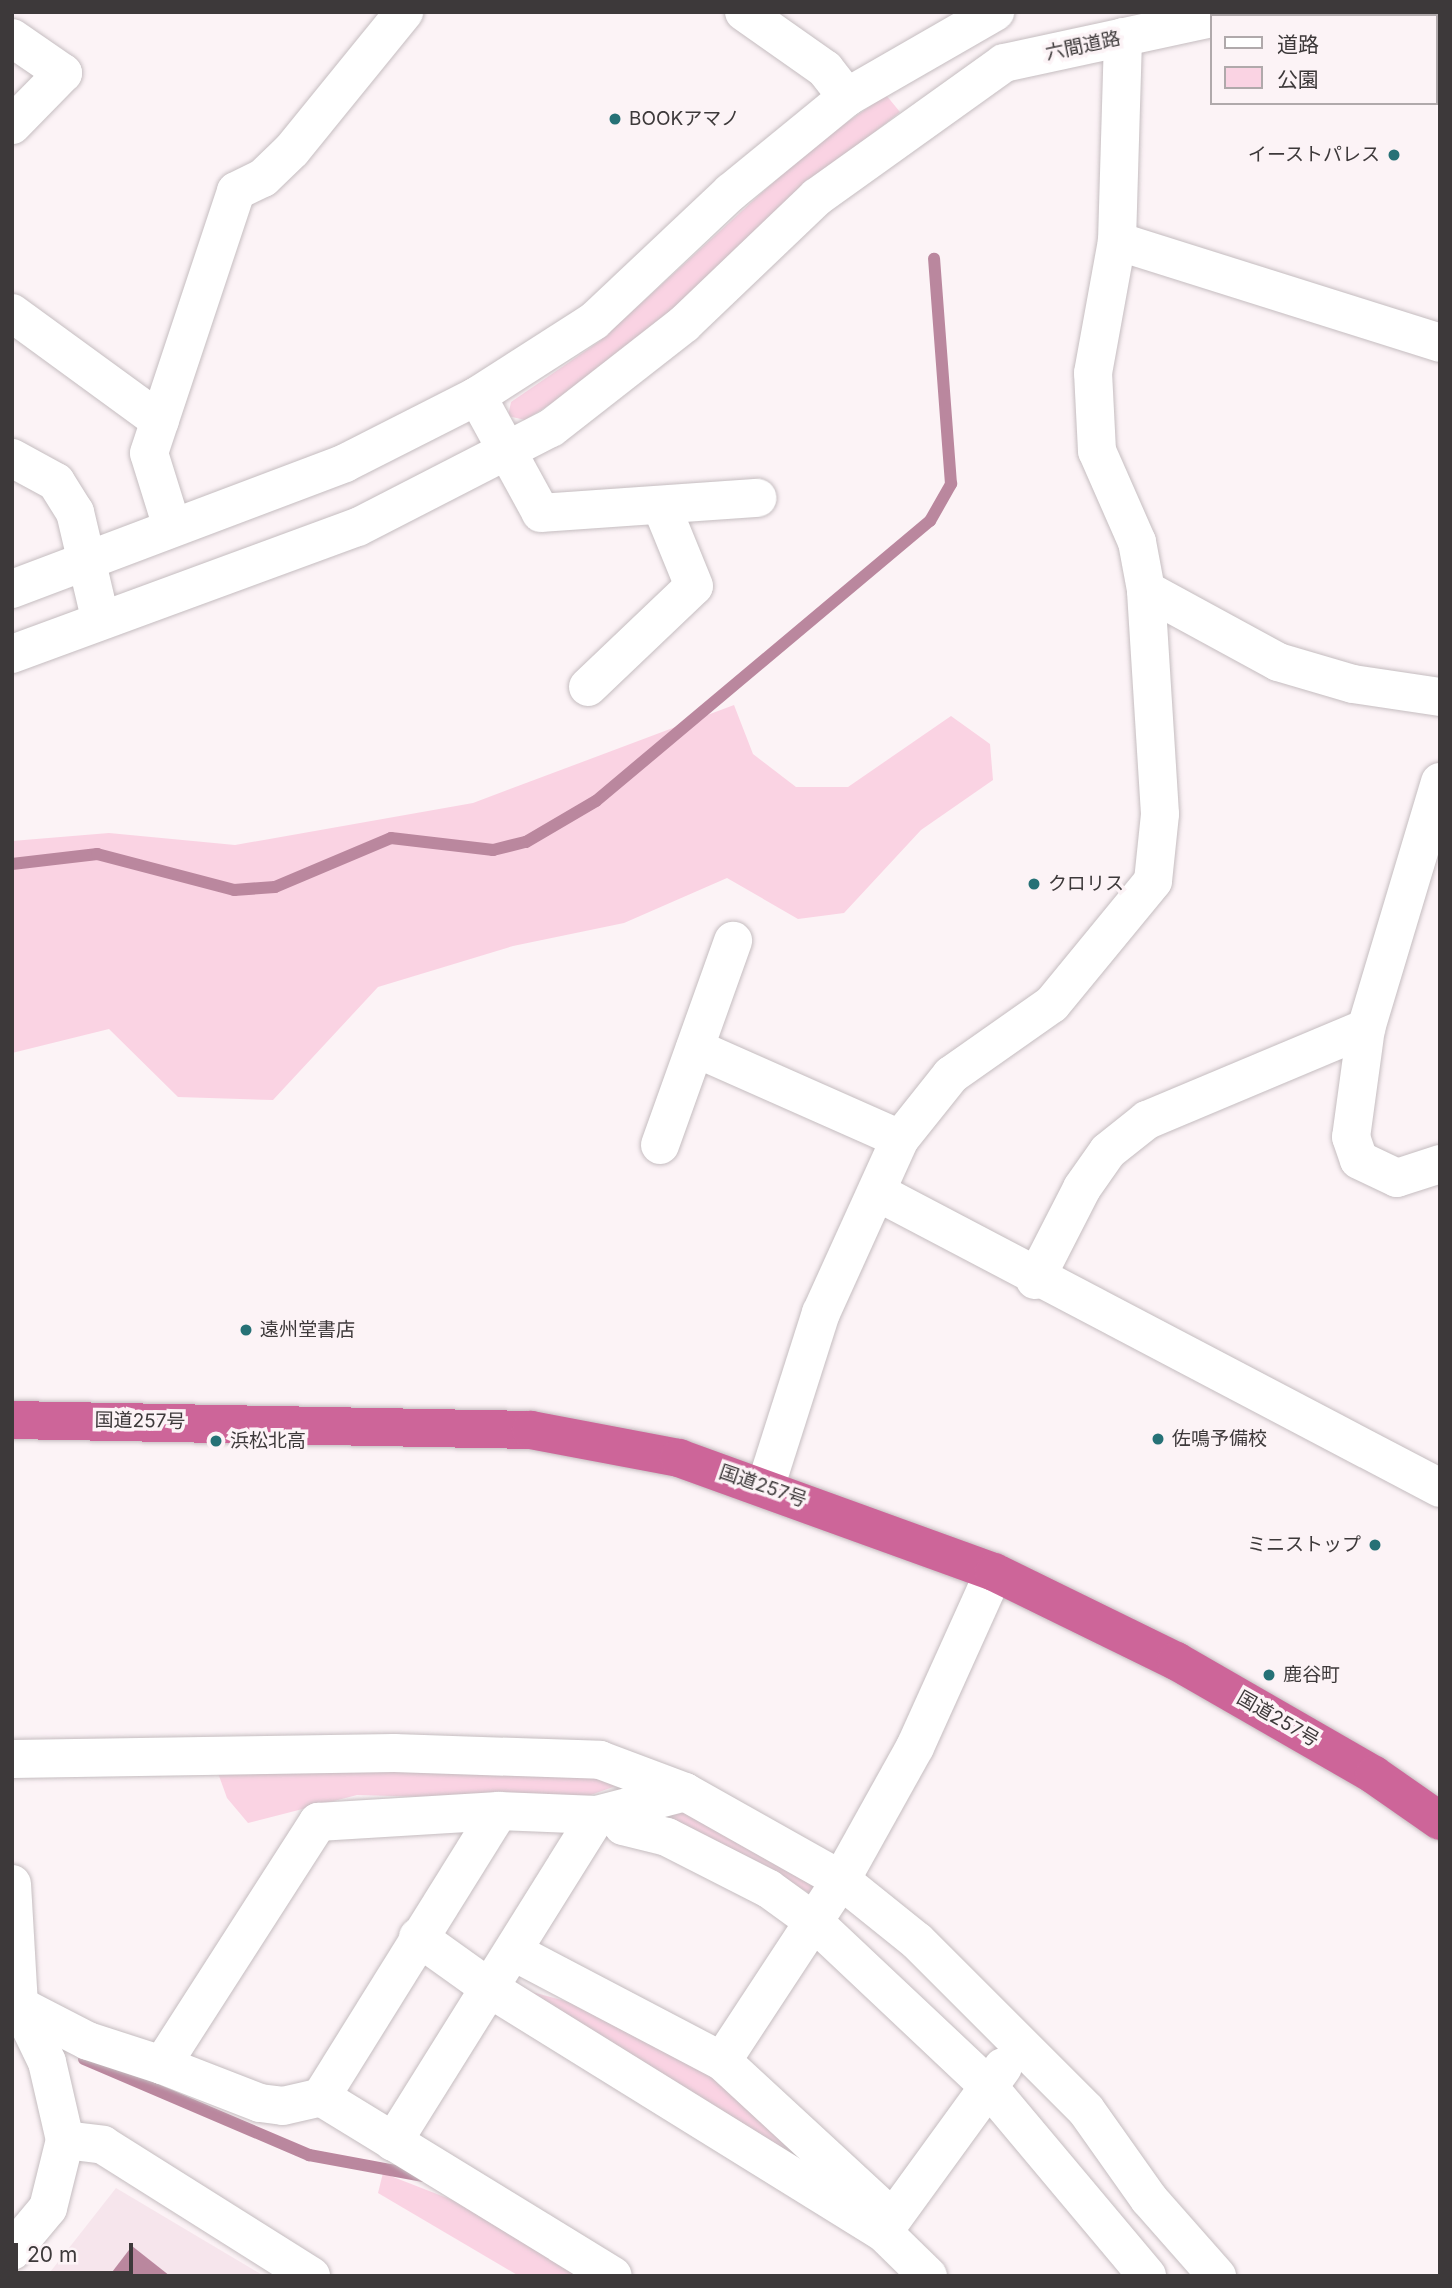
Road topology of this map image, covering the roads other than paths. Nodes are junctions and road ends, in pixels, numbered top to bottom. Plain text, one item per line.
1 (404, 12) edge
2 (744, 12) edge
3 (979, 15) edge
4 (1203, 17) edge
5 (1123, 37) junction
6 (12, 38) edge
7 (1004, 63) junction
8 (847, 97) junction
9 (12, 125) edge
10 (1117, 241) junction
11 (12, 313) edge
12 (1440, 343) edge
13 (477, 396) junction
14 (160, 421) junction
15 (509, 453) junction
16 (12, 458) edge
17 (757, 498) dead end
18 (661, 505) junction
19 (172, 527) junction
20 (85, 560) junction
21 (12, 589) edge
22 (1146, 590) junction
23 (100, 618) junction
24 (12, 654) edge
25 (588, 687) dead end
26 (1440, 697) edge
27 (1440, 782) edge
28 (733, 941) dead end
29 (1366, 1028) junction
30 (695, 1048) junction
31 (900, 1139) junction
32 (660, 1145) dead end
33 (1440, 1164) edge
34 (877, 1192) junction
35 (1035, 1280) junction
36 (12, 1420) edge
37 (766, 1485) junction
38 (1440, 1488) edge
39 (994, 1572) junction
40 (12, 1759) edge
41 (685, 1792) junction
42 (499, 1811) junction
43 (606, 1814) junction
44 (1440, 1821) edge
45 (841, 1880) junction
46 (12, 1884) edge
47 (813, 1921) junction
48 (418, 1937) junction
49 (516, 1953) junction
50 (492, 1990) junction
51 (16, 2003) edge
52 (1023, 2043) junction
53 (722, 2061) junction
54 (162, 2065) junction
55 (987, 2085) junction
56 (321, 2097) junction
57 (65, 2140) junction
58 (393, 2142) junction
59 (887, 2225) junction
60 (12, 2251) edge
61 (311, 2276) edge
62 (613, 2276) edge
63 (928, 2276) edge
64 (1147, 2276) edge
65 (1217, 2276) edge

1 - 14 street
2 - 8 street
3 - 7 street
3 - 8 street
4 - 5 street, 六間道路
5 - 7 street, 六間道路
5 - 10 street
6 - 9 street
7 - 15 street
8 - 13 street
10 - 12 street
10 - 22 street
11 - 14 street
13 - 15 street
13 - 19 street
14 - 19 street
15 - 18 street
15 - 23 street
16 - 20 street
17 - 18 street
18 - 25 street
19 - 20 street
20 - 21 street
20 - 23 street
22 - 26 street
22 - 31 street
23 - 24 street
27 - 29 street
28 - 30 street
29 - 33 street
29 - 35 street
30 - 31 street
30 - 32 street
31 - 34 street
34 - 35 street
34 - 37 street
35 - 38 street
36 - 37 highway, 国道257号
37 - 39 highway, 国道257号
39 - 44 highway, 国道257号
39 - 45 street
40 - 41 street
41 - 43 street
41 - 45 street
42 - 43 street
42 - 48 street
42 - 54 street
43 - 47 street
43 - 49 street
45 - 47 street
45 - 52 street
46 - 51 street
47 - 53 street
47 - 55 street
48 - 50 street
48 - 56 street
49 - 50 street
49 - 53 street
50 - 58 street
50 - 59 street
51 - 54 street
51 - 57 street
52 - 55 street
52 - 65 street
53 - 59 street
54 - 56 street
55 - 59 street
55 - 64 street
56 - 58 street
57 - 60 street
57 - 61 street
58 - 62 street
59 - 63 street

